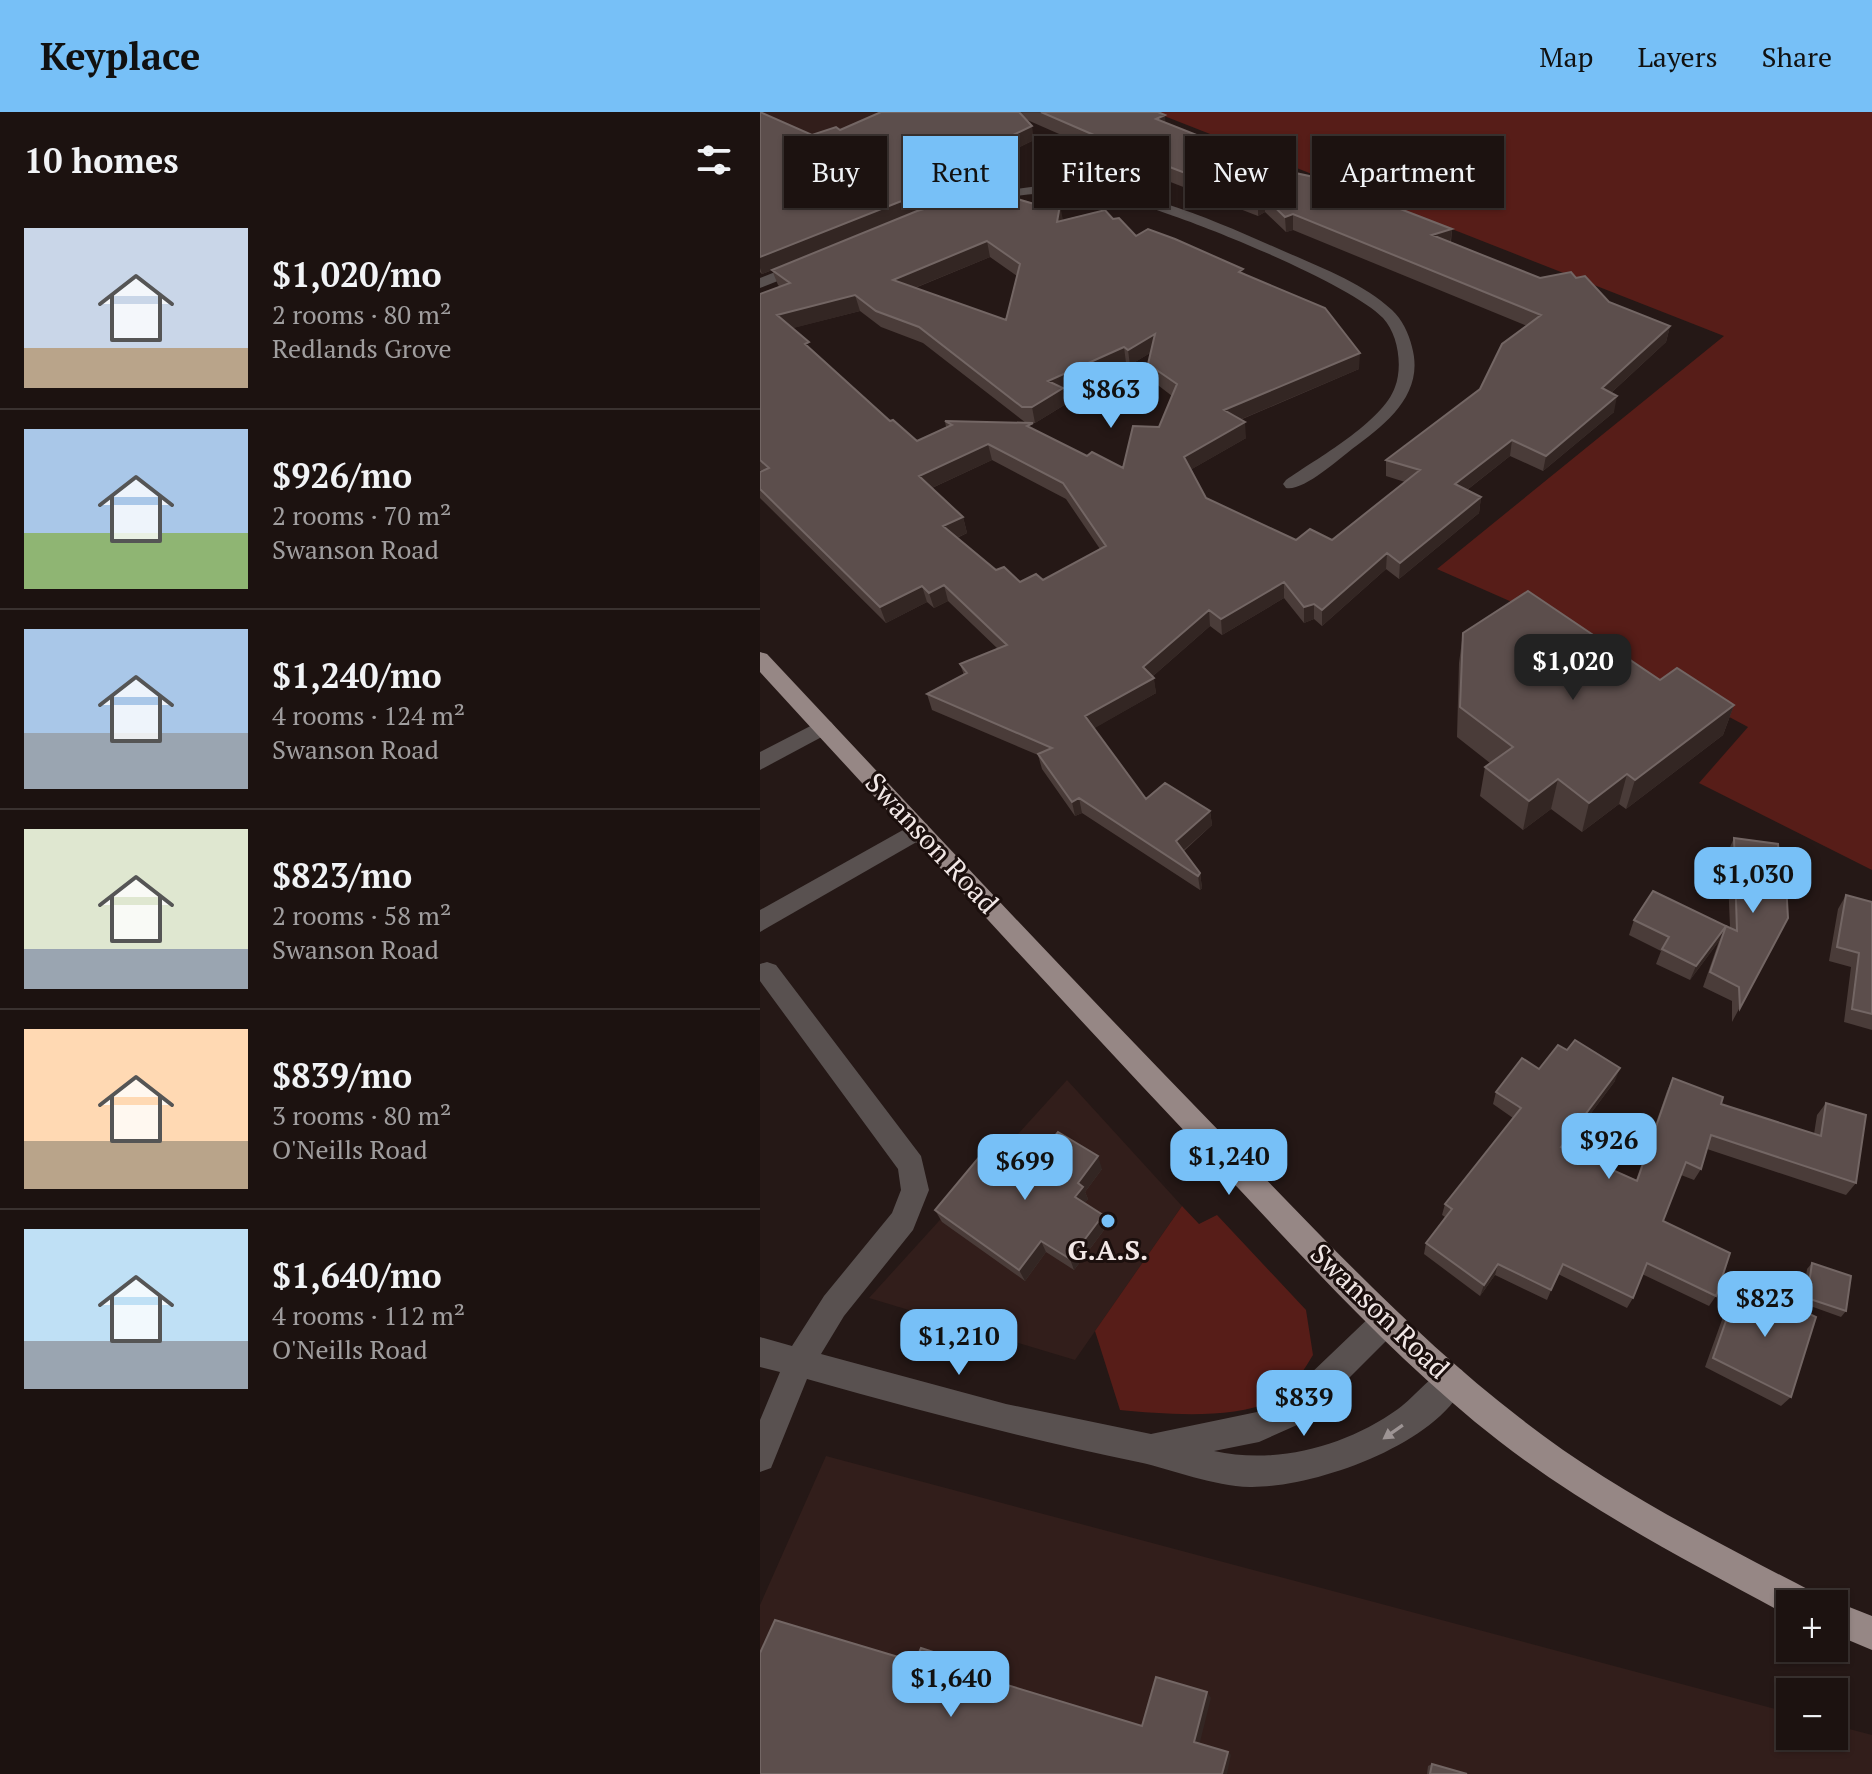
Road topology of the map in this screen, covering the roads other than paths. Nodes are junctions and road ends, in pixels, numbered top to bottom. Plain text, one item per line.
1 (1018, 191) edge
2 (819, 260) edge
3 (760, 283) edge
4 (1292, 484) dead end
5 (760, 659) edge
6 (824, 727) junction
7 (760, 762) edge
8 (919, 830) junction
9 (760, 922) edge
10 (767, 972) dead end
11 (1385, 1322) junction
12 (760, 1352) edge
13 (799, 1362) junction
14 (1451, 1381) junction
15 (1148, 1449) junction
16 (760, 1457) edge
17 (1776, 1591) edge
18 (1848, 1623) edge
19 (1872, 1633) edge

1 - 4 street
2 - 3 street
5 - 6 main road, Swanson Road
6 - 7 street
6 - 8 main road, Swanson Road
8 - 9 street
8 - 11 main road, Swanson Road
10 - 13 street
11 - 14 main road, Swanson Road
11 - 15 street
12 - 13 street
13 - 15 street
13 - 16 street
14 -> 15 street
14 - 17 main road, Swanson Road
18 - 19 main road

